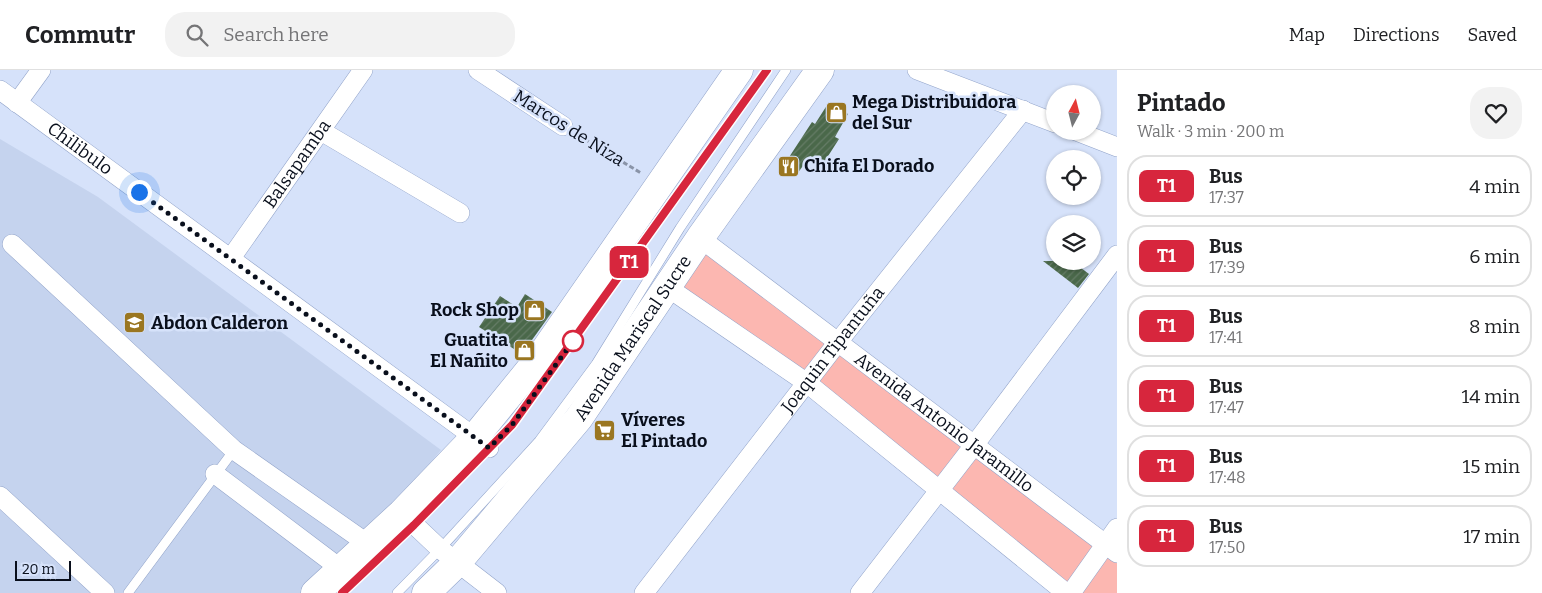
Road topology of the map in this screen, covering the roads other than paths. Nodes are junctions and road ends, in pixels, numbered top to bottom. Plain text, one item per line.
1 (41, 70) edge
2 (363, 70) edge
3 (478, 70) edge
4 (739, 70) edge
5 (767, 70) edge
6 (786, 70) edge
7 (820, 70) edge
8 (917, 70) edge
9 (0, 90) edge
10 (17, 103) junction
11 (1023, 110) junction
12 (1046, 119) edge
13 (563, 126) road end
14 (321, 131) junction
15 (1098, 140) edge
16 (1117, 148) edge
17 (460, 213) dead end
18 (700, 238) junction
19 (12, 244) dead end
20 (1117, 255) edge
21 (231, 258) junction
22 (667, 287) junction
23 (838, 342) junction
24 (807, 383) junction
25 (482, 443) junction
26 (975, 444) junction
27 (234, 450) junction
28 (215, 474) junction
29 (940, 490) junction
30 (0, 496) edge
31 (408, 519) junction
32 (1117, 528) edge
33 (368, 544) junction
34 (1111, 548) edge
35 (448, 556) junction
36 (341, 581) edge
37 (131, 592) edge
38 (105, 593) edge
39 (315, 593) edge
40 (397, 593) edge
41 (426, 593) edge
42 (497, 593) edge
43 (644, 593) edge
44 (860, 593) edge
45 (1066, 593) edge
46 (1071, 593) edge

1 - 10 street
2 - 14 street, Balsapamba
3 - 13 street, Marcos de Niza
4 - 25 main road
5 - 25 lane
6 - 35 lane
7 - 18 main road, Avenida Mariscal Sucre
8 - 11 street
9 - 10 street, Chilibulo
10 - 21 street, Chilibulo
11 - 12 street
11 - 23 street, Joaquin Tipantuña
14 - 17 street
14 - 21 street, Balsapamba
15 - 16 street
18 - 22 main road, Avenida Mariscal Sucre
18 - 23 street, Avenida Antonio Jaramillo
19 - 27 street
20 - 26 street
21 - 25 street, Chilibulo
22 - 24 street
22 - 35 main road, Avenida Mariscal Sucre
23 - 24 street, Joaquin Tipantuña
23 - 26 street, Avenida Antonio Jaramillo
24 - 29 street
24 - 43 street, Joaquin Tipantuña
25 - 31 main road
26 - 29 street
26 - 34 street, Avenida Antonio Jaramillo
27 - 28 lane
27 - 33 street
28 - 36 street
28 - 37 lane
29 - 44 street
29 - 45 street
30 - 38 street
31 - 33 main road
31 - 35 street
31 - 36 lane
32 - 34 street
33 - 36 main road
34 - 46 street
35 - 40 lane
35 - 41 main road, Avenida Mariscal Sucre
35 - 42 street
36 - 39 main road

